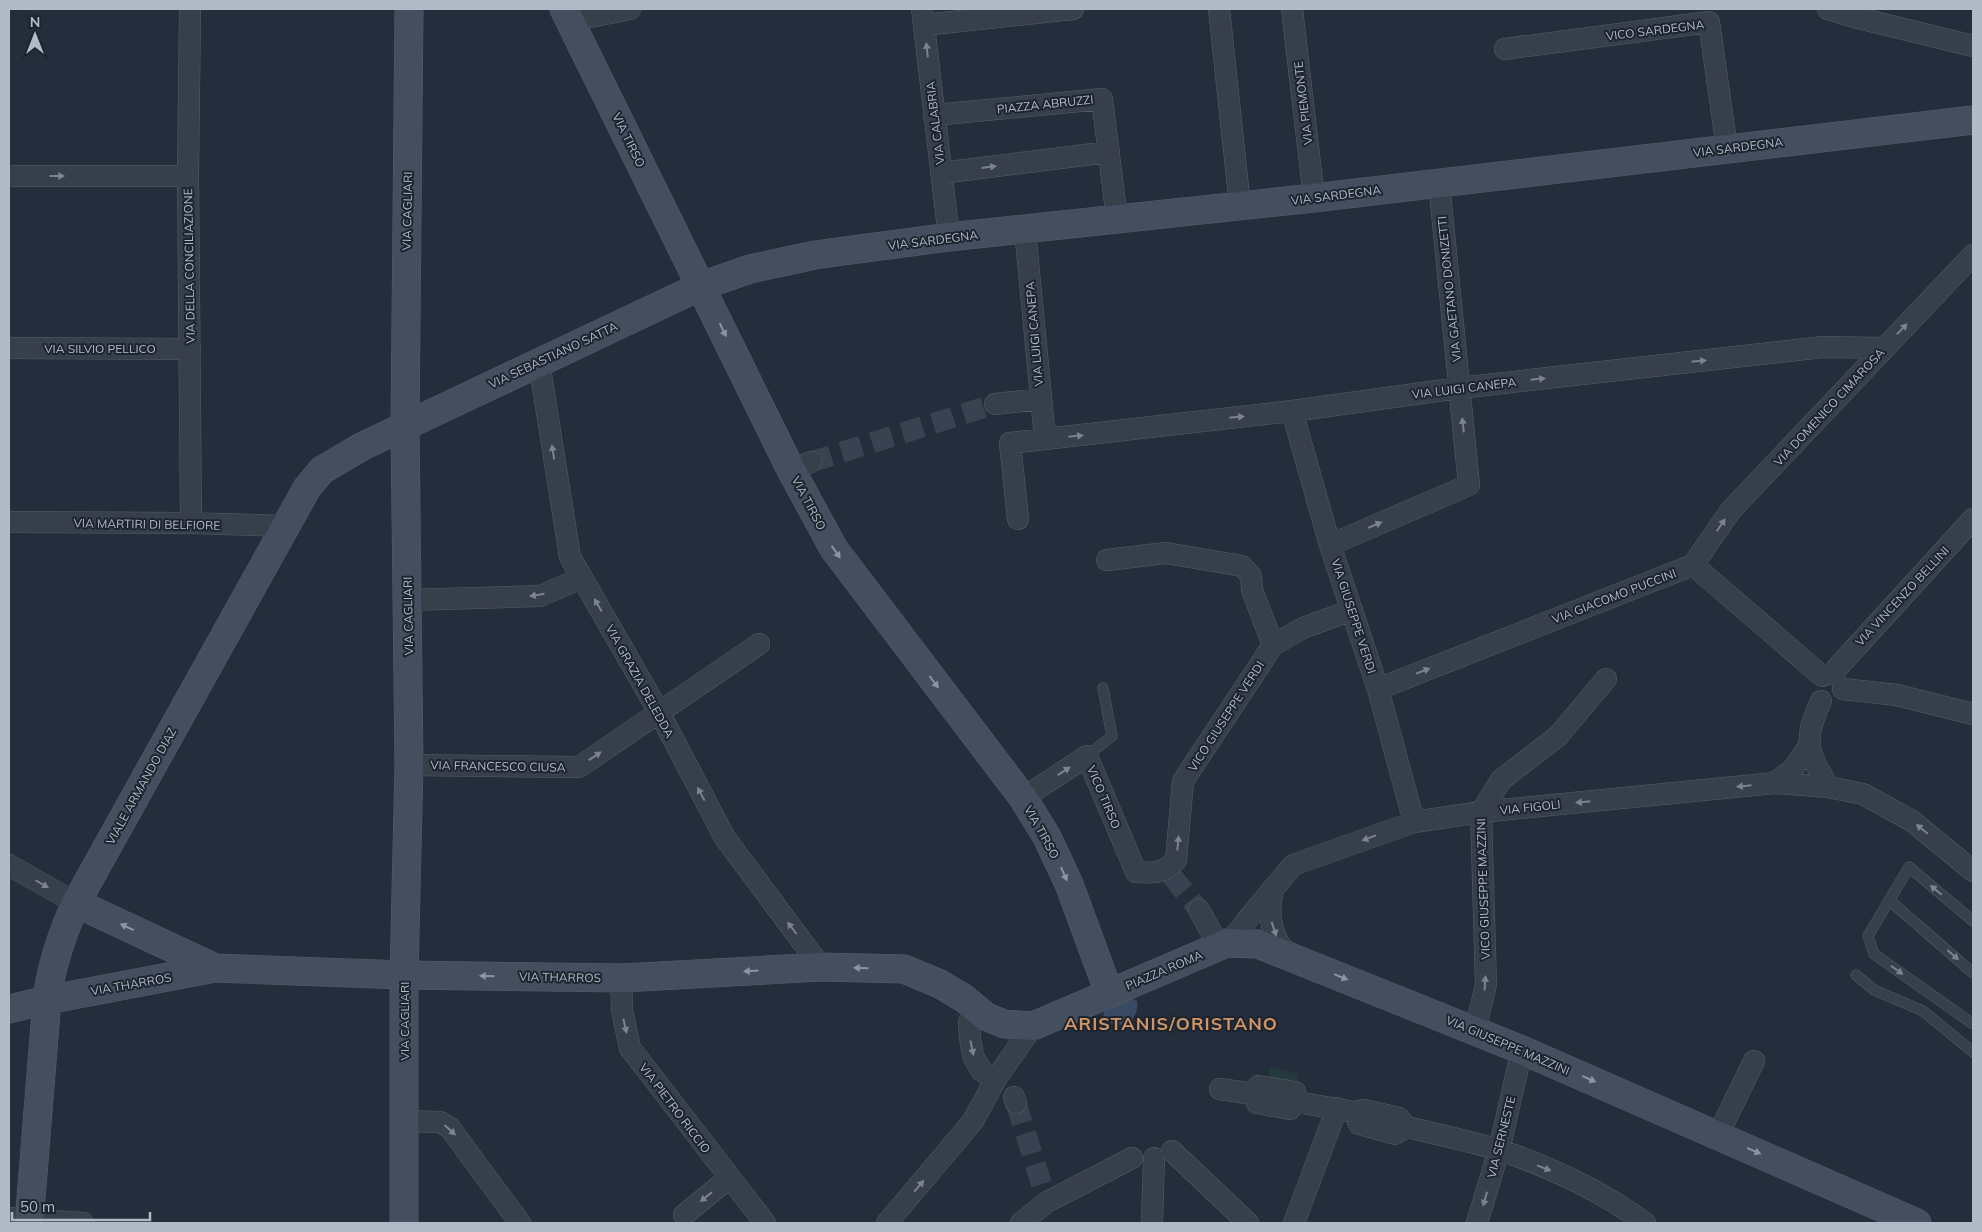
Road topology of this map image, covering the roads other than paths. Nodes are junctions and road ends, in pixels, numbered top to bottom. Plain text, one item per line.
1 (190, 9) edge
2 (409, 9) edge
3 (630, 9) edge
4 (1073, 9) edge
5 (1219, 9) edge
6 (1292, 9) edge
7 (1828, 9) edge
8 (567, 15) edge
9 (923, 17) edge
10 (1973, 46) edge
11 (1505, 49) dead end
12 (934, 115) junction
13 (1973, 120) edge
14 (1727, 149) junction
15 (1109, 152) junction
16 (941, 173) junction
17 (9, 176) edge
18 (188, 176) junction
19 (1439, 183) junction
20 (1314, 198) junction
21 (1240, 206) junction
22 (1117, 219) junction
23 (1025, 230) junction
24 (949, 237) junction
25 (1973, 255) edge
26 (701, 286) junction
27 (9, 348) edge
28 (1884, 348) junction
29 (190, 349) junction
30 (539, 362) junction
31 (1459, 388) junction
32 (1040, 399) junction
33 (995, 404) tunnel mouth
34 (1292, 411) junction
35 (405, 426) junction
36 (1045, 439) junction
37 (1018, 519) dead end
38 (1973, 519) edge
39 (9, 522) edge
40 (191, 523) junction
41 (285, 526) junction
42 (1330, 544) junction
43 (1107, 560) dead end
44 (1693, 565) junction
45 (582, 578) junction
46 (408, 600) junction
47 (1352, 610) junction
48 (759, 644) dead end
49 (1273, 645) junction
50 (1606, 679) dead end
51 (1833, 680) junction
52 (1103, 688) dead end
53 (1378, 689) junction
54 (659, 712) junction
55 (1973, 714) edge
56 (1809, 746) junction
57 (1087, 756) junction
58 (409, 765) junction
59 (1775, 782) junction
60 (1828, 786) junction
61 (1023, 798) junction
62 (1481, 812) junction
63 (1414, 822) junction
64 (9, 865) edge
65 (1293, 865) joint
66 (1973, 871) edge
67 (1169, 872) joint
68 (1273, 890) junction
69 (1889, 900) junction
70 (76, 903) junction
71 (1199, 910) tunnel mouth
72 (1973, 921) edge
73 (1223, 944) junction
74 (171, 948) junction
75 (1296, 960) junction
76 (821, 967) junction
77 (1098, 967) joint
78 (214, 968) junction
79 (904, 969) joint
80 (1973, 973) edge
81 (404, 975) junction
82 (1856, 975) dead end
83 (168, 978) junction
84 (622, 978) junction
85 (1109, 993) junction
86 (47, 1000) junction
87 (9, 1008) edge
88 (981, 1013) junction
89 (1973, 1024) edge
90 (1033, 1026) junction
91 (1475, 1030) junction
92 (1522, 1050) junction
93 (1973, 1052) edge
94 (1754, 1061) dead end
95 (996, 1079) junction
96 (1220, 1089) dead end
97 (1345, 1110) junction
98 (404, 1121) junction
99 (1718, 1136) junction
100 (1499, 1150) junction
101 (1132, 1158) dead end
102 (729, 1178) junction
103 (1622, 1216) edge
104 (22, 1220) edge
105 (682, 1221) edge
106 (83, 1223) edge
107 (404, 1223) edge
108 (520, 1223) edge
109 (765, 1223) edge
110 (888, 1223) edge
111 (1021, 1223) edge
112 (1152, 1223) edge
113 (1248, 1223) edge
114 (1294, 1223) edge
115 (1478, 1223) edge
116 (1645, 1223) edge
117 (1917, 1223) edge

1 - 18 street, VIA DELLA CONCILIAZIONE
2 - 35 street, VIA CAGLIARI
3 - 8 street
4 - 9 street
5 - 21 street
6 - 20 street, VIA PIEMONTE
7 - 10 street
8 - 26 street, VIA TIRSO
12 -> 9 street, VIA CALABRIA
11 - 14 street, VICO SARDEGNA
12 - 15 street, PIAZZA ABRUZZI
12 - 16 street, VIA CALABRIA
13 - 14 street, VIA SARDEGNA
14 - 19 street, VIA SARDEGNA
16 -> 15 street
15 - 22 street, PIAZZA ABRUZZI
16 - 24 street, VIA CALABRIA
17 -> 18 street
18 - 29 street, VIA DELLA CONCILIAZIONE
19 - 20 street, VIA SARDEGNA
19 - 31 street, VIA GAETANO DONIZETTI
20 - 21 street, VIA SARDEGNA
21 - 22 street, VIA SARDEGNA
22 - 23 street, VIA SARDEGNA
23 - 24 street, VIA SARDEGNA
23 - 32 street, VIA LUIGI CANEPA
24 - 26 street, VIA SARDEGNA
28 -> 25 street, VIA DOMENICO CIMAROSA
26 - 30 street, VIA SEBASTIANO SATTA
26 -> 61 street, VIA TIRSO
27 - 29 street, VIA SILVIO PELLICO
31 -> 28 street, VIA LUIGI CANEPA
44 -> 28 street, VIA DOMENICO CIMAROSA
29 - 40 street, VIA DELLA CONCILIAZIONE
30 - 35 street, VIA SEBASTIANO SATTA
45 -> 30 street, VIA GRAZIA DELEDDA
31 - 34 street, VIA LUIGI CANEPA
42 -> 31 street, VIA GAETANO DONIZETTI
32 - 33 street
32 - 36 street, VIA LUIGI CANEPA
36 -> 34 street, VIA LUIGI CANEPA
34 - 42 street, VIA GIUSEPPE VERDI
35 - 41 street, VIALE ARMANDO DIAZ
35 - 46 street, VIA CAGLIARI
36 - 37 street, VIA LUIGI CANEPA
38 - 51 street, VIA VINCENZO BELLINI
39 - 40 street, VIA MARTIRI DI BELFIORE
40 - 41 street, VIA MARTIRI DI BELFIORE
41 - 70 street, VIALE ARMANDO DIAZ
42 - 47 street, VIA GIUSEPPE VERDI
43 - 49 street
44 - 51 street
53 -> 44 street, VIA GIACOMO PUCCINI
45 -> 46 street
54 -> 45 street, VIA GRAZIA DELEDDA
46 - 58 street, VIA CAGLIARI
47 - 49 street, VICO GIUSEPPE VERDI
47 - 53 street, VIA GIUSEPPE VERDI
48 - 54 street, VIA FRANCESCO CIUSA
67 -> 49 street, VICO GIUSEPPE VERDI
50 - 62 street, VICO GIUSEPPE MAZZINI
51 - 55 street
51 - 56 street, VIA VINCENZO BELLINI
52 - 57 lane
53 - 63 street, VIA GIUSEPPE VERDI
58 -> 54 street, VIA FRANCESCO CIUSA
76 -> 54 street, VIA GRAZIA DELEDDA
56 - 59 street
56 - 60 street
61 -> 57 street, VICO TIRSO
57 - 67 street, VICO TIRSO
58 - 81 street, VIA CAGLIARI
59 - 60 street, VIA FIGOLI
59 -> 62 street, VIA FIGOLI
66 -> 60 street, VIA FIGOLI
61 -> 77 street, VIA TIRSO
62 - 63 street, VIA FIGOLI
91 -> 62 street, VICO GIUSEPPE MAZZINI
63 -> 65 street, VIA FIGOLI
64 -> 70 street
65 - 68 street, PIAZZA ROMA
68 - 73 street, PIAZZA ROMA
68 -> 75 street
72 -> 69 lane
69 -> 80 lane
69 -> 89 lane
74 -> 70 street, VIA THARROS
70 - 86 street, VIALE ARMANDO DIAZ
71 - 73 street, PIAZZA ROMA
73 - 75 street, PIAZZA ROMA
73 - 85 street, PIAZZA ROMA
74 - 78 street, VIA THARROS
74 - 83 street
75 -> 91 street, VIA GIUSEPPE MAZZINI
79 -> 76 street, VIA THARROS
76 -> 84 street, VIA THARROS
77 - 85 street, PIAZZA ROMA
78 - 81 street, VIA THARROS
78 - 83 street, VIA THARROS
79 - 88 street, PIAZZA ROMA
84 -> 81 street, VIA THARROS
81 - 98 street, VIA CAGLIARI
82 - 93 lane
83 - 86 street, VIA THARROS
84 -> 102 street, VIA PIETRO RICCIO
85 - 90 street, PIAZZA ROMA
86 - 87 street, VIA THARROS
86 - 104 street, VIALE ARMANDO DIAZ
88 - 90 street, PIAZZA ROMA
88 - 95 street, PIAZZA ROMA
88 -> 95 street
90 - 95 street, PIAZZA ROMA
91 - 92 street, VIA GIUSEPPE MAZZINI
92 -> 99 street, VIA GIUSEPPE MAZZINI
92 - 100 street, VIA SERNESTE
94 - 99 street
110 -> 95 street, PIAZZA ROMA
96 - 97 street
97 - 100 street
97 - 114 street
98 - 107 street, VIA CAGLIARI
98 -> 108 street
99 -> 117 street, VIA GIUSEPPE MAZZINI
100 -> 103 street
100 -> 115 street, VIA SERNESTE
101 - 111 street
102 -> 105 street
102 - 109 street, VIA PIETRO RICCIO
103 - 116 street
104 - 106 street
112 - 113 street

